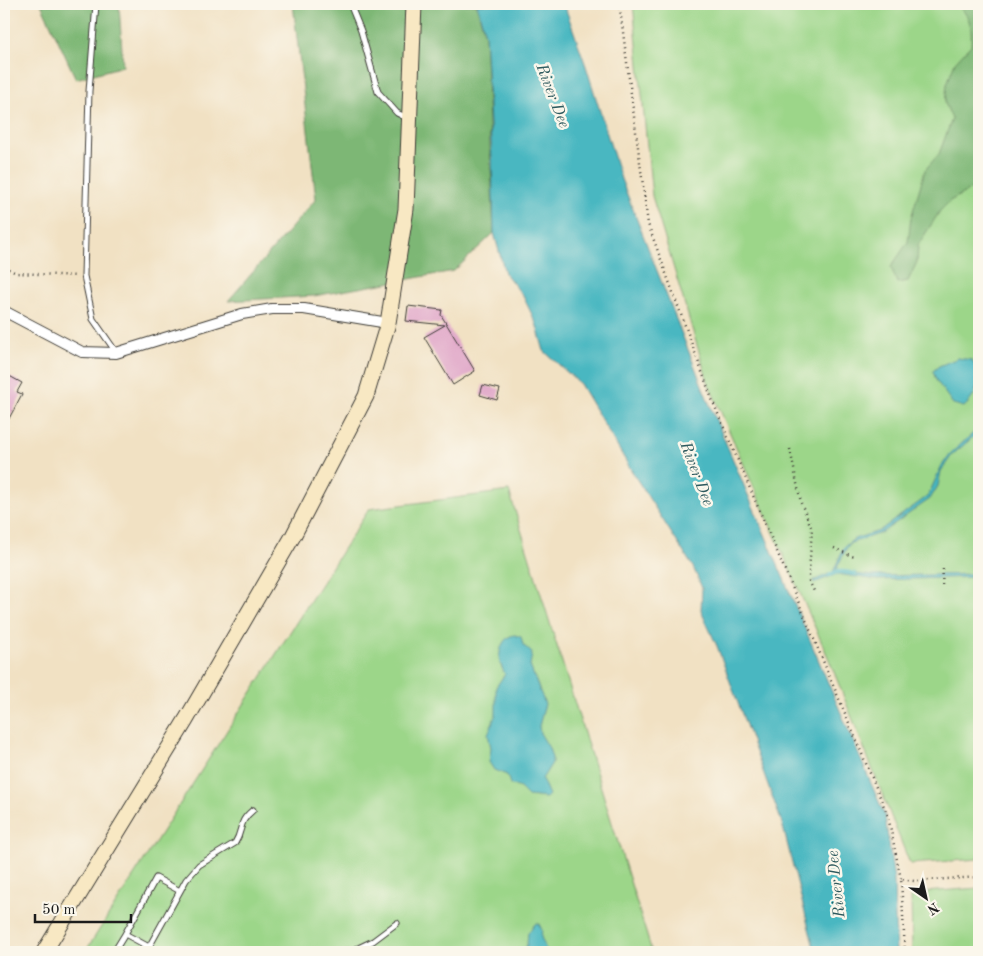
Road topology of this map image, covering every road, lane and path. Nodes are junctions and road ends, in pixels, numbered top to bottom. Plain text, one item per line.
1 (96, 4) edge
2 (350, 4) edge
3 (414, 4) edge
4 (616, 4) edge
5 (409, 120) junction
6 (4, 267) edge
7 (84, 276) junction
8 (4, 311) edge
9 (388, 323) junction
10 (116, 353) junction
11 (790, 449) dead end
12 (834, 548) dead end
13 (854, 557) dead end
14 (943, 569) dead end
15 (942, 585) dead end
16 (814, 591) dead end
17 (253, 810) dead end
18 (979, 877) edge
19 (901, 879) junction
20 (180, 891) junction
21 (397, 923) dead end
22 (125, 934) junction
23 (149, 947) junction
24 (44, 952) edge
25 (114, 952) edge
26 (145, 952) edge
27 (350, 952) edge
28 (905, 952) edge

1 - 7 lane
2 - 5 lane
3 - 5 main road
4 - 19 path
5 - 9 main road
6 - 7 path
7 - 10 lane
8 - 10 street
9 - 10 street
9 - 24 main road
11 - 16 path
12 - 13 path
14 - 15 path
17 - 20 lane
18 - 19 path
19 - 28 path
20 - 22 lane
20 - 23 lane
21 - 27 lane
22 - 23 lane
22 - 25 lane
23 - 26 lane

